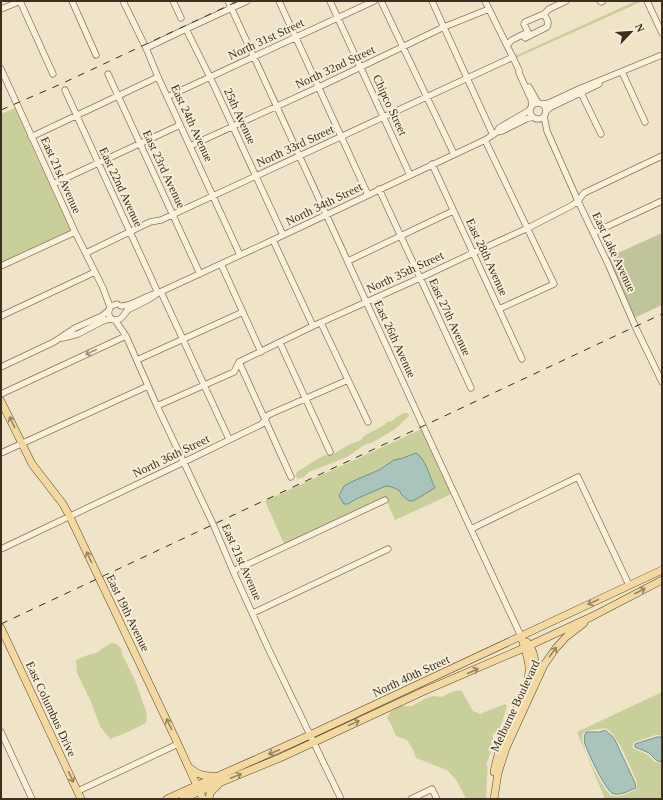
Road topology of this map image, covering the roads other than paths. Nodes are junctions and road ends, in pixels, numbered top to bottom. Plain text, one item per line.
1 (21, 1) edge
2 (72, 1) edge
3 (123, 1) edge
4 (173, 1) edge
5 (228, 1) edge
6 (247, 1) edge
7 (279, 1) edge
8 (330, 1) edge
9 (374, 1) edge
10 (381, 1) edge
11 (432, 1) edge
12 (485, 1) edge
13 (566, 1) edge
14 (647, 1) edge
15 (231, 8) junction
16 (1, 9) edge
17 (489, 9) junction
18 (544, 14) junction
19 (181, 18) dead end
20 (337, 18) junction
21 (444, 27) junction
22 (186, 29) junction
23 (662, 34) edge
24 (296, 37) junction
25 (508, 44) junction
26 (403, 47) junction
27 (146, 48) junction
28 (96, 55) dead end
29 (662, 55) edge
30 (254, 57) junction
31 (513, 57) junction
32 (360, 67) junction
33 (1, 69) edge
34 (519, 70) junction
35 (622, 72) junction
36 (53, 74) dead end
37 (108, 74) dead end
38 (158, 77) junction
39 (210, 77) junction
40 (467, 79) junction
41 (319, 87) junction
42 (65, 90) dead end
43 (580, 91) junction
44 (118, 96) junction
45 (167, 97) junction
46 (426, 97) junction
47 (540, 104) junction
48 (277, 106) junction
49 (531, 108) junction
50 (545, 114) junction
51 (76, 115) junction
52 (383, 117) junction
53 (535, 118) junction
54 (645, 122) dead end
55 (180, 125) junction
56 (233, 127) junction
57 (546, 130) junction
58 (495, 133) junction
59 (601, 134) dead end
60 (341, 136) junction
61 (31, 137) junction
62 (485, 140) junction
63 (140, 144) junction
64 (190, 146) junction
65 (454, 154) junction
66 (300, 156) junction
67 (662, 156) edge
68 (98, 163) junction
69 (432, 164) junction
70 (410, 175) junction
71 (256, 177) junction
72 (53, 184) junction
73 (379, 189) junction
74 (213, 195) junction
75 (368, 195) junction
76 (578, 201) junction
77 (662, 201) edge
78 (453, 211) junction
79 (326, 214) junction
80 (172, 215) junction
81 (528, 228) junction
82 (75, 232) junction
83 (130, 232) junction
84 (594, 233) junction
85 (283, 235) junction
86 (401, 237) junction
87 (273, 240) junction
88 (86, 253) junction
89 (473, 253) junction
90 (240, 254) junction
91 (348, 261) junction
92 (221, 264) junction
93 (1, 266) edge
94 (95, 272) junction
95 (200, 274) junction
96 (420, 278) junction
97 (103, 288) junction
98 (159, 292) junction
99 (366, 302) junction
100 (119, 305) junction
101 (109, 309) junction
102 (499, 309) junction
103 (243, 312) junction
104 (1, 316) edge
105 (118, 318) junction
106 (321, 323) junction
107 (313, 326) junction
108 (126, 335) junction
109 (182, 340) junction
110 (54, 342) junction
111 (280, 342) junction
112 (262, 352) junction
113 (522, 358) dead end
114 (137, 360) junction
115 (239, 362) junction
116 (1, 366) edge
117 (348, 380) junction
118 (662, 382) edge
119 (148, 386) junction
120 (204, 386) junction
121 (471, 388) dead end
122 (1, 394) edge
123 (306, 399) junction
124 (1, 401) edge
125 (157, 406) junction
126 (265, 420) junction
127 (368, 422) dead end
128 (229, 439) junction
129 (22, 444) junction
130 (330, 452) dead end
131 (1, 454) edge
132 (184, 462) junction
133 (291, 477) dead end
134 (385, 500) dead end
135 (70, 517) junction
136 (471, 529) junction
137 (1, 549) edge
138 (388, 549) dead end
139 (662, 570) edge
140 (233, 571) junction
141 (662, 580) edge
142 (629, 585) junction
143 (253, 613) junction
144 (592, 616) junction
145 (1, 628) edge
146 (521, 636) junction
147 (527, 647) junction
148 (441, 674) junction
149 (446, 682) junction
150 (534, 686) junction
151 (364, 710) junction
152 (367, 717) junction
153 (1, 732) edge
154 (312, 739) junction
155 (178, 744) junction
156 (189, 766) junction
157 (220, 779) junction
158 (198, 788) junction
159 (78, 791) junction
160 (32, 799) edge
161 (81, 799) edge
162 (167, 799) edge
163 (183, 799) edge
164 (203, 799) edge
165 (209, 799) edge
166 (341, 799) edge
167 (411, 799) edge
168 (437, 799) edge
169 (494, 799) edge

1 - 16 street
1 - 36 street
2 - 28 street
3 - 27 street, East 24th Avenue
4 - 19 street
5 - 15 street, East 26th Avenue
6 - 15 street
7 - 24 street
8 - 20 street, Chipco Street
9 - 20 street, North 31st Street
10 - 26 street
11 - 21 street
12 - 17 street
13 - 18 street
14 - 23 street
15 - 22 street
15 - 30 street, East 26th Avenue
17 - 21 street, North 32nd Street
17 - 25 street
18 - 25 street
18 - 25 street
20 - 24 street, North 31st Street
20 - 32 street, Chipco Street
21 - 26 street, North 32nd Street
21 - 40 street
22 - 27 street
22 - 39 street, 25th Avenue
24 - 30 street, North 31st Street
24 - 41 street
25 - 31 street
26 - 32 street, North 32nd Street
26 - 46 street
27 - 38 street, East 24th Avenue
29 - 35 street
30 - 39 street, North 31st Street
30 - 48 street, East 26th Avenue
31 - 34 street
31 - 40 street, North 33rd Street
32 - 41 street, North 32nd Street
32 - 52 street, Chipco Street
33 - 61 street, East 21st Avenue
34 - 47 street
34 - 49 street
35 - 43 street
35 - 54 street
37 - 44 street, East 23rd Avenue
38 - 44 street
38 - 45 street, East 24th Avenue
39 - 45 street, North 31st Street
39 - 56 street, 25th Avenue
40 - 46 street, North 33rd Street
40 - 58 street
41 - 48 street, North 32nd Street
41 - 60 street
42 - 51 street, East 22nd Avenue
43 - 47 street
43 - 50 street
43 - 59 street
44 - 51 street
44 - 63 street, East 23rd Avenue
45 - 55 street, East 24th Avenue
46 - 52 street, North 33rd Street
46 - 65 street
47 - 49 street
47 - 50 street
48 - 56 street, North 32nd Street
48 - 66 street, East 26th Avenue
49 - 53 street
49 - 58 street, North 34th Street
50 - 53 street
50 - 57 street, East Lake Avenue
51 - 61 street
51 - 68 street, East 22nd Avenue
52 - 60 street, North 33rd Street
52 - 70 street, Chipco Street
53 - 57 street, East Lake Avenue
53 - 58 street, North 34th Street
55 - 63 street
55 - 64 street, East 24th Avenue
56 - 64 street, North 32nd Street
56 - 71 street, 25th Avenue
57 - 76 street, East Lake Avenue
58 - 62 street, North 34th Street
60 - 66 street, North 33rd Street
60 - 75 street
61 - 72 street, East 21st Avenue
62 - 65 street, North 34th Street
62 - 81 street
63 - 68 street
63 - 80 street, East 23rd Avenue
64 - 74 street, East 24th Avenue
65 - 69 street, North 34th Street
66 - 71 street, North 33rd Street
66 - 79 street, East 26th Avenue
67 - 76 street, North 35th Street
68 - 72 street
68 - 83 street, East 22nd Avenue
69 - 70 street, North 34th Street
69 - 78 street, East 28th Avenue
70 - 73 street, North 34th Street
71 - 74 street, North 33rd Street
71 - 85 street, 25th Avenue
72 - 82 street, East 21st Avenue
73 - 75 street, North 34th Street
73 - 86 street, East 27th Avenue
74 - 80 street, North 33rd Street
74 - 90 street, East 24th Avenue
75 - 79 street, North 34th Street
76 - 81 street, North 35th Street
76 - 84 street, East Lake Avenue
77 - 84 street
78 - 86 street
78 - 89 street, East 28th Avenue
79 - 85 street, North 34th Street
79 - 91 street, East 26th Avenue
80 - 83 street, North 33rd Street
80 - 95 street, East 23rd Avenue
81 - 89 street, North 35th Street
81 - 102 street
82 - 88 street, East 21st Avenue
82 - 93 street
83 - 88 street, North 33rd Street
83 - 98 street, East 22nd Avenue
84 - 118 street, East Lake Avenue
85 - 87 street, North 34th Street
86 - 91 street
86 - 96 street, East 27th Avenue
87 - 90 street, North 34th Street
87 - 107 street
88 - 94 street, East 21st Avenue
89 - 96 street, North 35th Street
89 - 102 street, East 28th Avenue
90 - 92 street, North 34th Street
91 - 99 street, East 26th Avenue
92 - 95 street, North 34th Street
92 - 103 street
94 - 97 street, East 21st Avenue
94 - 104 street
95 - 98 street, North 34th Street
96 - 99 street, North 35th Street
96 - 121 street, East 27th Avenue
97 - 100 street, East 21st Avenue
97 - 101 street, East 21st Avenue
98 - 100 street, North 34th Street
98 - 105 street, North 34th Street
98 - 109 street, East 22nd Avenue
99 - 106 street, North 35th Street
99 - 136 street, East 26th Avenue
100 - 101 street, North 34th Street
100 - 105 street, East 21st Avenue
101 - 105 street, East 21st Avenue
101 - 110 street, North 34th Street
102 - 113 street, East 28th Avenue
103 - 109 street
103 - 112 street
105 - 108 street, East 21st Avenue
105 - 110 street, North 34th Street
106 - 107 street, North 35th Street
106 - 117 street
107 - 111 street, North 35th Street
108 - 114 street, East 21st Avenue
108 -> 122 street
109 - 114 street
109 - 120 street, East 22nd Avenue
110 - 116 street, North 34th Street
111 - 112 street, North 35th Street
111 - 123 street
112 - 115 street, North 35th Street
114 - 119 street, East 21st Avenue
115 - 120 street, North 35th Street
115 - 126 street
117 - 123 street, North 36th Street
117 - 127 street
119 - 125 street, East 21st Avenue
119 - 129 street
120 - 125 street, North 35th Street
120 - 128 street, East 22nd Avenue
123 - 126 street, North 36th Street
123 - 130 street
129 -> 124 main road, East 19th Avenue
125 - 132 street, East 21st Avenue
126 - 128 street, North 36th Street
126 - 133 street
128 - 132 street, North 36th Street
129 - 131 street
129 - 135 main road, East 19th Avenue
132 - 135 street, North 36th Street
132 - 140 street, East 21st Avenue
134 - 140 street
135 - 137 street, North 36th Street
155 -> 135 main road, East 19th Avenue
136 - 142 street
136 - 146 street, East 26th Avenue
138 - 143 street
139 - 142 main road, North 40th Street
140 - 143 street, East 21st Avenue
144 -> 141 main road, North 40th Street
142 -> 146 main road, North 40th Street
143 - 154 street, East 21st Avenue
144 - 147 main road, North 40th Street
150 -> 144 main road, Melburne Boulevard
145 -> 159 main road, East Columbus Drive
146 - 147 main road, Melburne Boulevard
146 - 148 main road, North 40th Street
149 -> 147 main road, North 40th Street
147 - 150 main road
147 - 169 main road, Melburne Boulevard
148 - 149 street
148 - 151 main road, North 40th Street
149 - 152 main road, North 40th Street
150 - 169 main road, Melburne Boulevard
151 - 152 main road
151 - 154 main road, North 40th Street
154 -> 152 main road, North 40th Street
153 - 160 street
154 - 157 main road, North 40th Street
154 - 166 street, East 21st Avenue
155 - 156 main road, East 19th Avenue
155 - 159 street
156 - 157 main road
156 - 158 main road, East 19th Avenue
157 - 158 main road, North 40th Street
157 - 165 main road
158 - 162 main road, North 40th Street
158 - 163 main road, North 40th Street
158 - 164 main road, East 19th Avenue
159 - 161 main road, East Columbus Drive
167 - 168 street

